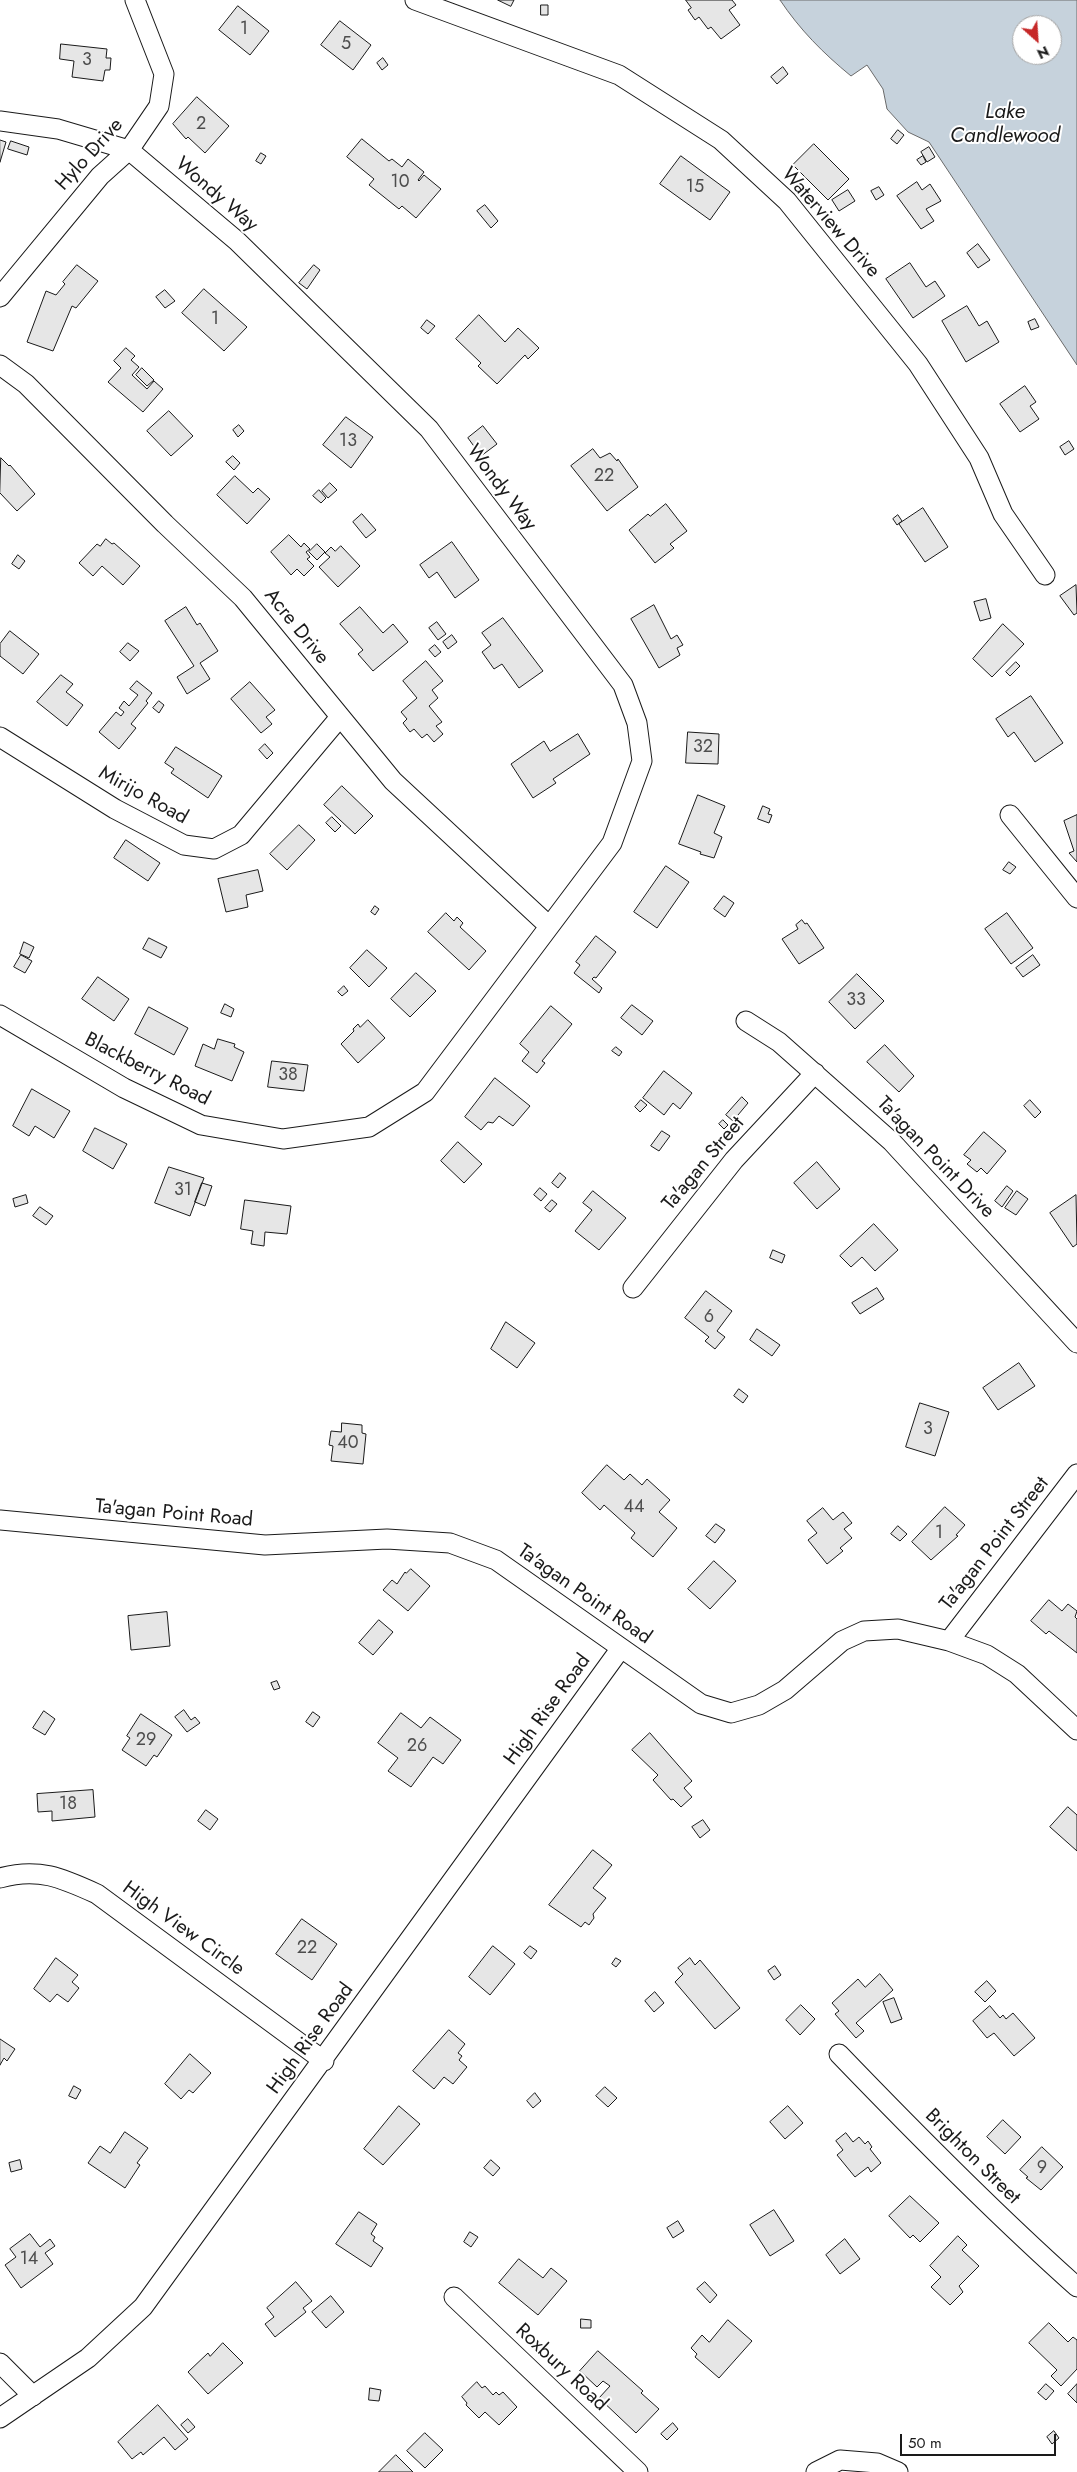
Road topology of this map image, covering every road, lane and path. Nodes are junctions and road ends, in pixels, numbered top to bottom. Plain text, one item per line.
1 (134, 0) edge
2 (415, 0) edge
3 (0, 120) edge
4 (129, 150) junction
5 (0, 297) edge
6 (0, 365) edge
7 (1045, 575) dead end
8 (340, 717) junction
9 (0, 737) edge
10 (1010, 815) dead end
11 (1077, 898) edge
12 (549, 926) junction
13 (0, 1015) edge
14 (746, 1021) dead end
15 (815, 1073) junction
16 (633, 1288) dead end
17 (1077, 1344) edge
18 (1077, 1474) edge
19 (0, 1520) edge
20 (948, 1641) junction
21 (621, 1648) junction
22 (1077, 1730) edge
23 (0, 1878) edge
24 (839, 2054) dead end
25 (324, 2060) junction
26 (1077, 2287) edge
27 (454, 2297) dead end
28 (0, 2362) edge
29 (33, 2396) junction
30 (0, 2418) edge
31 (638, 2472) edge
32 (816, 2472) edge
33 (898, 2472) edge

1 - 4 street, Hylo Drive
2 - 7 street, Waterview Drive
3 - 4 street
4 - 5 street, Hylo Drive
4 - 12 street, Wondy Way
6 - 8 street, Acre Drive
8 - 9 street, Mirijo Road
8 - 12 street, Acre Drive
10 - 11 street
12 - 13 street, Blackberry Road
14 - 15 street, Ta'agan Point Drive
15 - 16 street, Ta'agan Street
15 - 17 street, Ta'agan Point Drive
18 - 20 street, Ta'agan Point Street
19 - 21 street, Ta'agan Point Road
20 - 21 street, Ta'agan Point Road
20 - 22 street, Ta'agan Point Road
21 - 25 street, High Rise Road
23 - 25 street, High View Circle
24 - 26 street, Brighton Street
25 - 29 street, High Rise Road
27 - 31 street, Roxbury Road
28 - 29 street
29 - 30 street, High Rise Road
32 - 33 street

